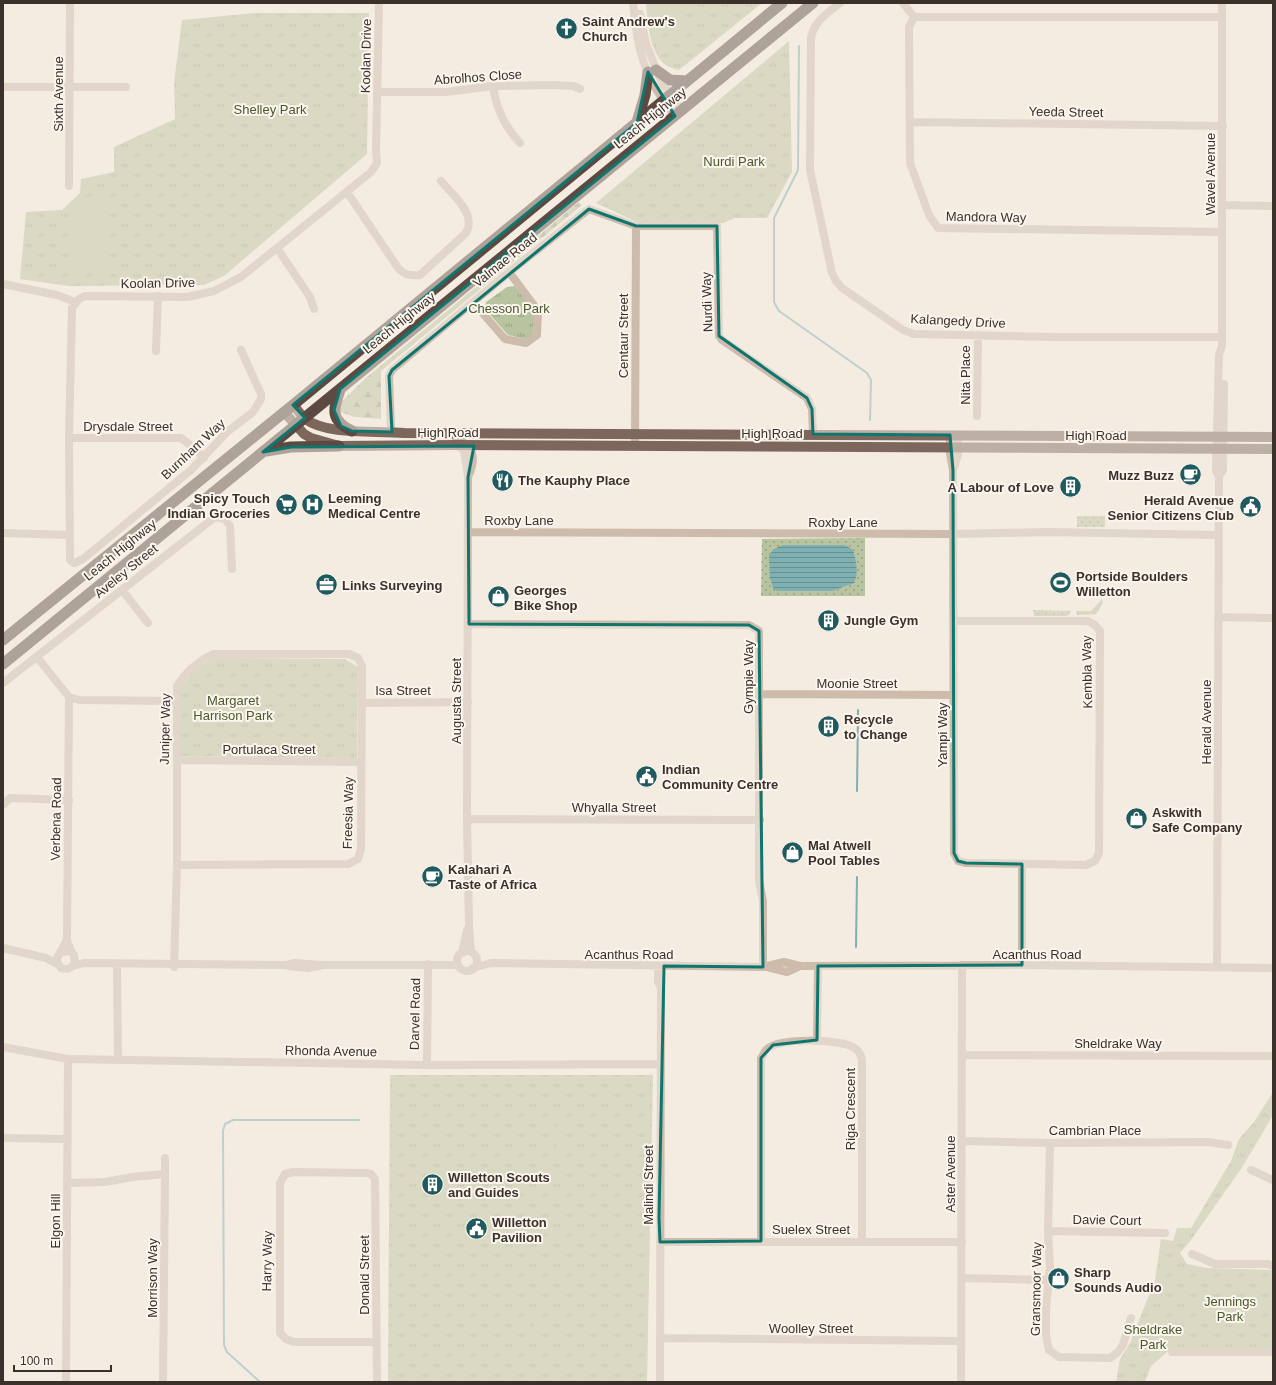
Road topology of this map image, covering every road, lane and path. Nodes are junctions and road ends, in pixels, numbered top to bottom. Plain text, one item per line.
1 (70, 3) edge
2 (379, 3) edge
3 (633, 3) edge
4 (638, 3) edge
5 (782, 3) edge
6 (813, 3) edge
7 (840, 3) edge
8 (903, 3) edge
9 (1222, 3) edge
10 (914, 18) junction
11 (1222, 18) junction
12 (652, 71) junction
13 (687, 81) junction
14 (493, 86) junction
15 (3, 87) edge
16 (70, 87) junction
17 (126, 88) dead end
18 (580, 88) dead end
19 (377, 92) junction
20 (667, 98) junction
21 (679, 113) junction
22 (910, 122) junction
23 (637, 123) junction
24 (1223, 126) junction
25 (520, 143) dead end
26 (441, 181) dead end
27 (69, 186) dead end
28 (347, 192) junction
29 (1222, 206) junction
30 (1273, 206) edge
31 (636, 226) junction
32 (1222, 232) junction
33 (277, 248) junction
34 (509, 272) junction
35 (3, 284) edge
36 (158, 296) junction
37 (75, 302) junction
38 (473, 302) junction
39 (314, 309) dead end
40 (978, 335) junction
41 (1222, 342) junction
42 (241, 350) dead end
43 (156, 351) dead end
44 (340, 389) junction
45 (293, 405) junction
46 (284, 412) junction
47 (977, 416) dead end
48 (304, 418) junction
49 (296, 426) junction
50 (352, 431) junction
51 (391, 432) junction
52 (448, 433) junction
53 (635, 434) junction
54 (813, 434) junction
55 (954, 435) junction
56 (1220, 436) junction
57 (1273, 436) edge
58 (69, 438) junction
59 (456, 445) junction
60 (484, 445) junction
61 (339, 446) junction
62 (469, 446) junction
63 (635, 446) junction
64 (954, 447) junction
65 (1220, 448) junction
66 (1273, 449) edge
67 (263, 452) junction
68 (473, 455) junction
69 (204, 458) junction
70 (468, 477) junction
71 (468, 532) junction
72 (3, 533) edge
73 (952, 534) junction
74 (69, 535) junction
75 (1217, 535) junction
76 (232, 569) dead end
77 (122, 590) junction
78 (1218, 617) junction
79 (1273, 618) edge
80 (954, 621) junction
81 (148, 623) dead end
82 (468, 624) junction
83 (3, 640) edge
84 (38, 657) junction
85 (358, 658) joint
86 (3, 664) edge
87 (3, 683) edge
88 (760, 694) junction
89 (954, 695) junction
90 (69, 697) junction
91 (177, 701) junction
92 (361, 702) junction
93 (468, 702) junction
94 (177, 760) junction
95 (360, 762) junction
96 (69, 800) junction
97 (3, 804) edge
98 (468, 819) junction
99 (760, 820) junction
100 (1095, 861) joint
101 (1022, 864) junction
102 (177, 865) junction
103 (469, 926) junction
104 (67, 940) junction
105 (3, 948) edge
106 (70, 951) junction
107 (473, 954) junction
108 (58, 957) junction
109 (459, 958) junction
110 (77, 963) junction
111 (491, 963) junction
112 (432, 964) junction
113 (117, 965) junction
114 (174, 965) junction
115 (962, 965) junction
116 (1022, 965) junction
117 (661, 966) junction
118 (818, 966) junction
119 (765, 967) junction
120 (473, 968) junction
121 (1217, 968) junction
122 (1273, 968) edge
123 (817, 1040) junction
124 (3, 1047) edge
125 (963, 1055) junction
126 (1273, 1056) edge
127 (68, 1059) junction
128 (118, 1060) junction
129 (660, 1064) junction
130 (427, 1065) junction
131 (3, 1138) edge
132 (67, 1138) junction
133 (962, 1141) junction
134 (1050, 1143) junction
135 (1228, 1146) dead end
136 (164, 1158) dead end
137 (1251, 1170) dead end
138 (367, 1173) joint
139 (164, 1174) junction
140 (1273, 1180) edge
141 (67, 1182) junction
142 (1048, 1231) junction
143 (1165, 1233) dead end
144 (761, 1241) junction
145 (660, 1242) junction
146 (862, 1242) junction
147 (962, 1242) junction
148 (1192, 1254) dead end
149 (1273, 1266) edge
150 (962, 1278) junction
151 (1049, 1280) junction
152 (1131, 1318) dead end
153 (660, 1338) junction
154 (961, 1341) junction
155 (376, 1342) junction
156 (1172, 1352) dead end
157 (1273, 1352) edge
158 (66, 1382) edge
159 (163, 1382) edge
160 (377, 1382) edge
161 (660, 1382) edge
162 (961, 1382) edge

1 - 16 street, Sixth Avenue
2 - 19 street, Koolan Drive
3 - 12 street
4 - 12 street
5 - 13 highway, Leach Highway
6 - 21 highway, Leach Highway
7 - 40 street, Kalangedy Drive
8 - 10 street
9 - 11 street, Wavel Avenue
10 - 11 street
10 - 22 street, Mandora Way
11 - 24 street, Wavel Avenue
12 - 13 highway
12 - 20 street
12 - 23 highway
13 - 20 highway, Leach Highway
14 - 18 street, Abrolhos Close
14 - 19 street, Abrolhos Close
14 - 25 street
15 - 16 street
16 - 17 street
16 - 27 street, Sixth Avenue
19 - 28 street, Koolan Drive
20 - 21 street
20 - 23 highway, Leach Highway
21 - 44 highway, Leach Highway
22 - 24 street, Yeeda Street
22 - 32 street, Mandora Way
23 - 45 highway, Leach Highway
24 - 29 street, Wavel Avenue
26 - 28 street
28 - 33 street, Koolan Drive
29 - 30 street
29 - 32 street, Wavel Avenue
31 - 34 street, Valmae Road
31 - 53 street, Centaur Street
31 - 54 street, Nurdi Way
32 - 41 street, Wavel Avenue
33 - 36 street, Koolan Drive
33 - 39 street
34 - 38 street, Valmae Road
34 - 38 street
35 - 37 street
36 - 37 street, Koolan Drive
36 - 43 street
37 - 58 street
38 - 51 street, Valmae Road
40 - 41 street, Kalangedy Drive
40 - 47 street, Nita Place
41 - 56 street, Wavel Avenue
42 - 69 street, Burnham Way
44 - 48 highway, Leach Highway
44 - 50 highway
45 - 46 highway, Leach Highway
45 - 48 main road, High Road
46 - 49 main road, High Road
46 - 83 highway, Leach Highway
48 - 49 highway, Leach Highway
48 - 50 main road, High Road
49 - 61 main road, High Road
49 - 67 highway, Leach Highway
50 - 51 main road, High Road
51 - 52 main road, High Road
52 - 53 main road, High Road
52 - 62 street
53 - 54 main road, High Road
53 - 63 street, Centaur Street
54 - 55 main road, High Road
55 - 56 main road, High Road
55 - 64 street, Yampi Way
56 - 57 main road, High Road
56 - 65 street, Herald Avenue
58 - 69 street, Drysdale Street
58 - 74 street
59 - 61 main road, High Road
59 - 62 main road, High Road
59 - 70 street, Augusta Street
60 - 62 main road, High Road
60 - 63 main road, High Road
60 - 68 street
61 - 67 highway
62 - 68 street
63 - 64 main road, High Road
64 - 65 main road, High Road
64 - 73 street, Yampi Way
65 - 66 main road, High Road
65 - 75 street, Herald Avenue
67 - 86 highway, Leach Highway
68 - 70 street, Augusta Street
69 - 74 street, Burnham Way
70 - 71 street, Augusta Street
71 - 73 street, Roxby Lane
71 - 82 street, Augusta Street
72 - 74 street
73 - 75 street, Roxby Lane
73 - 80 street, Yampi Way
75 - 78 street, Herald Avenue
76 - 77 street, Aveley Street
77 - 81 street
77 - 84 street, Aveley Street
78 - 79 street
78 - 121 street, Herald Avenue
80 - 89 street, Yampi Way
80 - 100 street, Kembla Way
82 - 88 street, Gympie Way
82 - 93 street, Augusta Street
84 - 87 street, Aveley Street
84 - 90 street
85 - 91 street, Juniper Way
85 - 92 street, Freesia Way
88 - 89 street, Moonie Street
88 - 99 street, Gympie Way
89 - 101 street, Yampi Way
90 - 91 street
90 - 96 street, Verbena Road
91 - 94 street, Juniper Way
92 - 93 street, Isa Street
92 - 95 street, Freesia Way
93 - 98 street, Augusta Street
94 - 95 street, Portulaca Street
94 - 102 street, Juniper Way
95 - 102 street, Freesia Way
96 - 97 street
96 - 104 street, Verbena Road
98 - 99 street, Whyalla Street
98 - 103 street, Augusta Street
99 - 119 street, Gympie Way
100 - 101 street, Yampi Way
101 - 116 street
102 - 114 street, Juniper Way
103 - 107 street, Augusta Street
103 - 109 street, Augusta Street
104 - 106 street, Verbena Road
104 - 108 street, Verbena Road
105 - 108 street, Acanthus Road
106 - 108 street
106 - 110 street
107 - 109 street, Acanthus Road
107 - 111 street, Acanthus Road
107 - 120 street
108 - 110 street, Acanthus Road
109 - 112 street, Acanthus Road
109 - 120 street, Acanthus Road
110 - 113 street, Acanthus Road
111 - 117 street, Acanthus Road
111 - 120 street, Acanthus Road
112 - 114 street, Acanthus Road
112 - 130 street, Darvel Road
113 - 114 street, Acanthus Road
113 - 128 street
115 - 116 street, Acanthus Road
115 - 118 street, Acanthus Road
115 - 125 street, Aster Avenue
116 - 121 street, Acanthus Road
117 - 119 street, Acanthus Road
117 - 129 street, Malindi Street
118 - 119 street, Acanthus Road
118 - 123 street
121 - 122 street, Acanthus Road
123 - 144 street, Riga Crescent
123 - 146 street, Riga Crescent
124 - 127 street, Rhonda Avenue
125 - 126 street, Sheldrake Way
125 - 133 street, Aster Avenue
127 - 128 street, Rhonda Avenue
127 - 132 street, Elgon Hill
128 - 130 street, Rhonda Avenue
129 - 130 street, Rhonda Avenue
129 - 145 street, Malindi Street
131 - 132 street
132 - 141 street, Elgon Hill
133 - 134 street, Cambrian Place
133 - 147 street, Aster Avenue
134 - 135 street, Cambrian Place
134 - 142 street, Gransmoor Way
136 - 139 street, Morrison Way
137 - 140 street
138 - 155 street, Donald Street
138 - 155 street, Harry Way
139 - 141 street
139 - 159 street, Morrison Way
141 - 158 street, Elgon Hill
142 - 143 street, Davie Court
142 - 151 street, Gransmoor Way
144 - 145 street, Suelex Street
144 - 146 street, Suelex Street
145 - 153 street, Malindi Street
146 - 147 street, Suelex Street
147 - 150 street, Aster Avenue
148 - 149 street
150 - 151 street
150 - 154 street, Aster Avenue
151 - 152 street, Gransmoor Way
153 - 154 street, Woolley Street
153 - 161 street, Malindi Street
154 - 162 street, Aster Avenue
155 - 160 street, Donald Street
156 - 157 street

